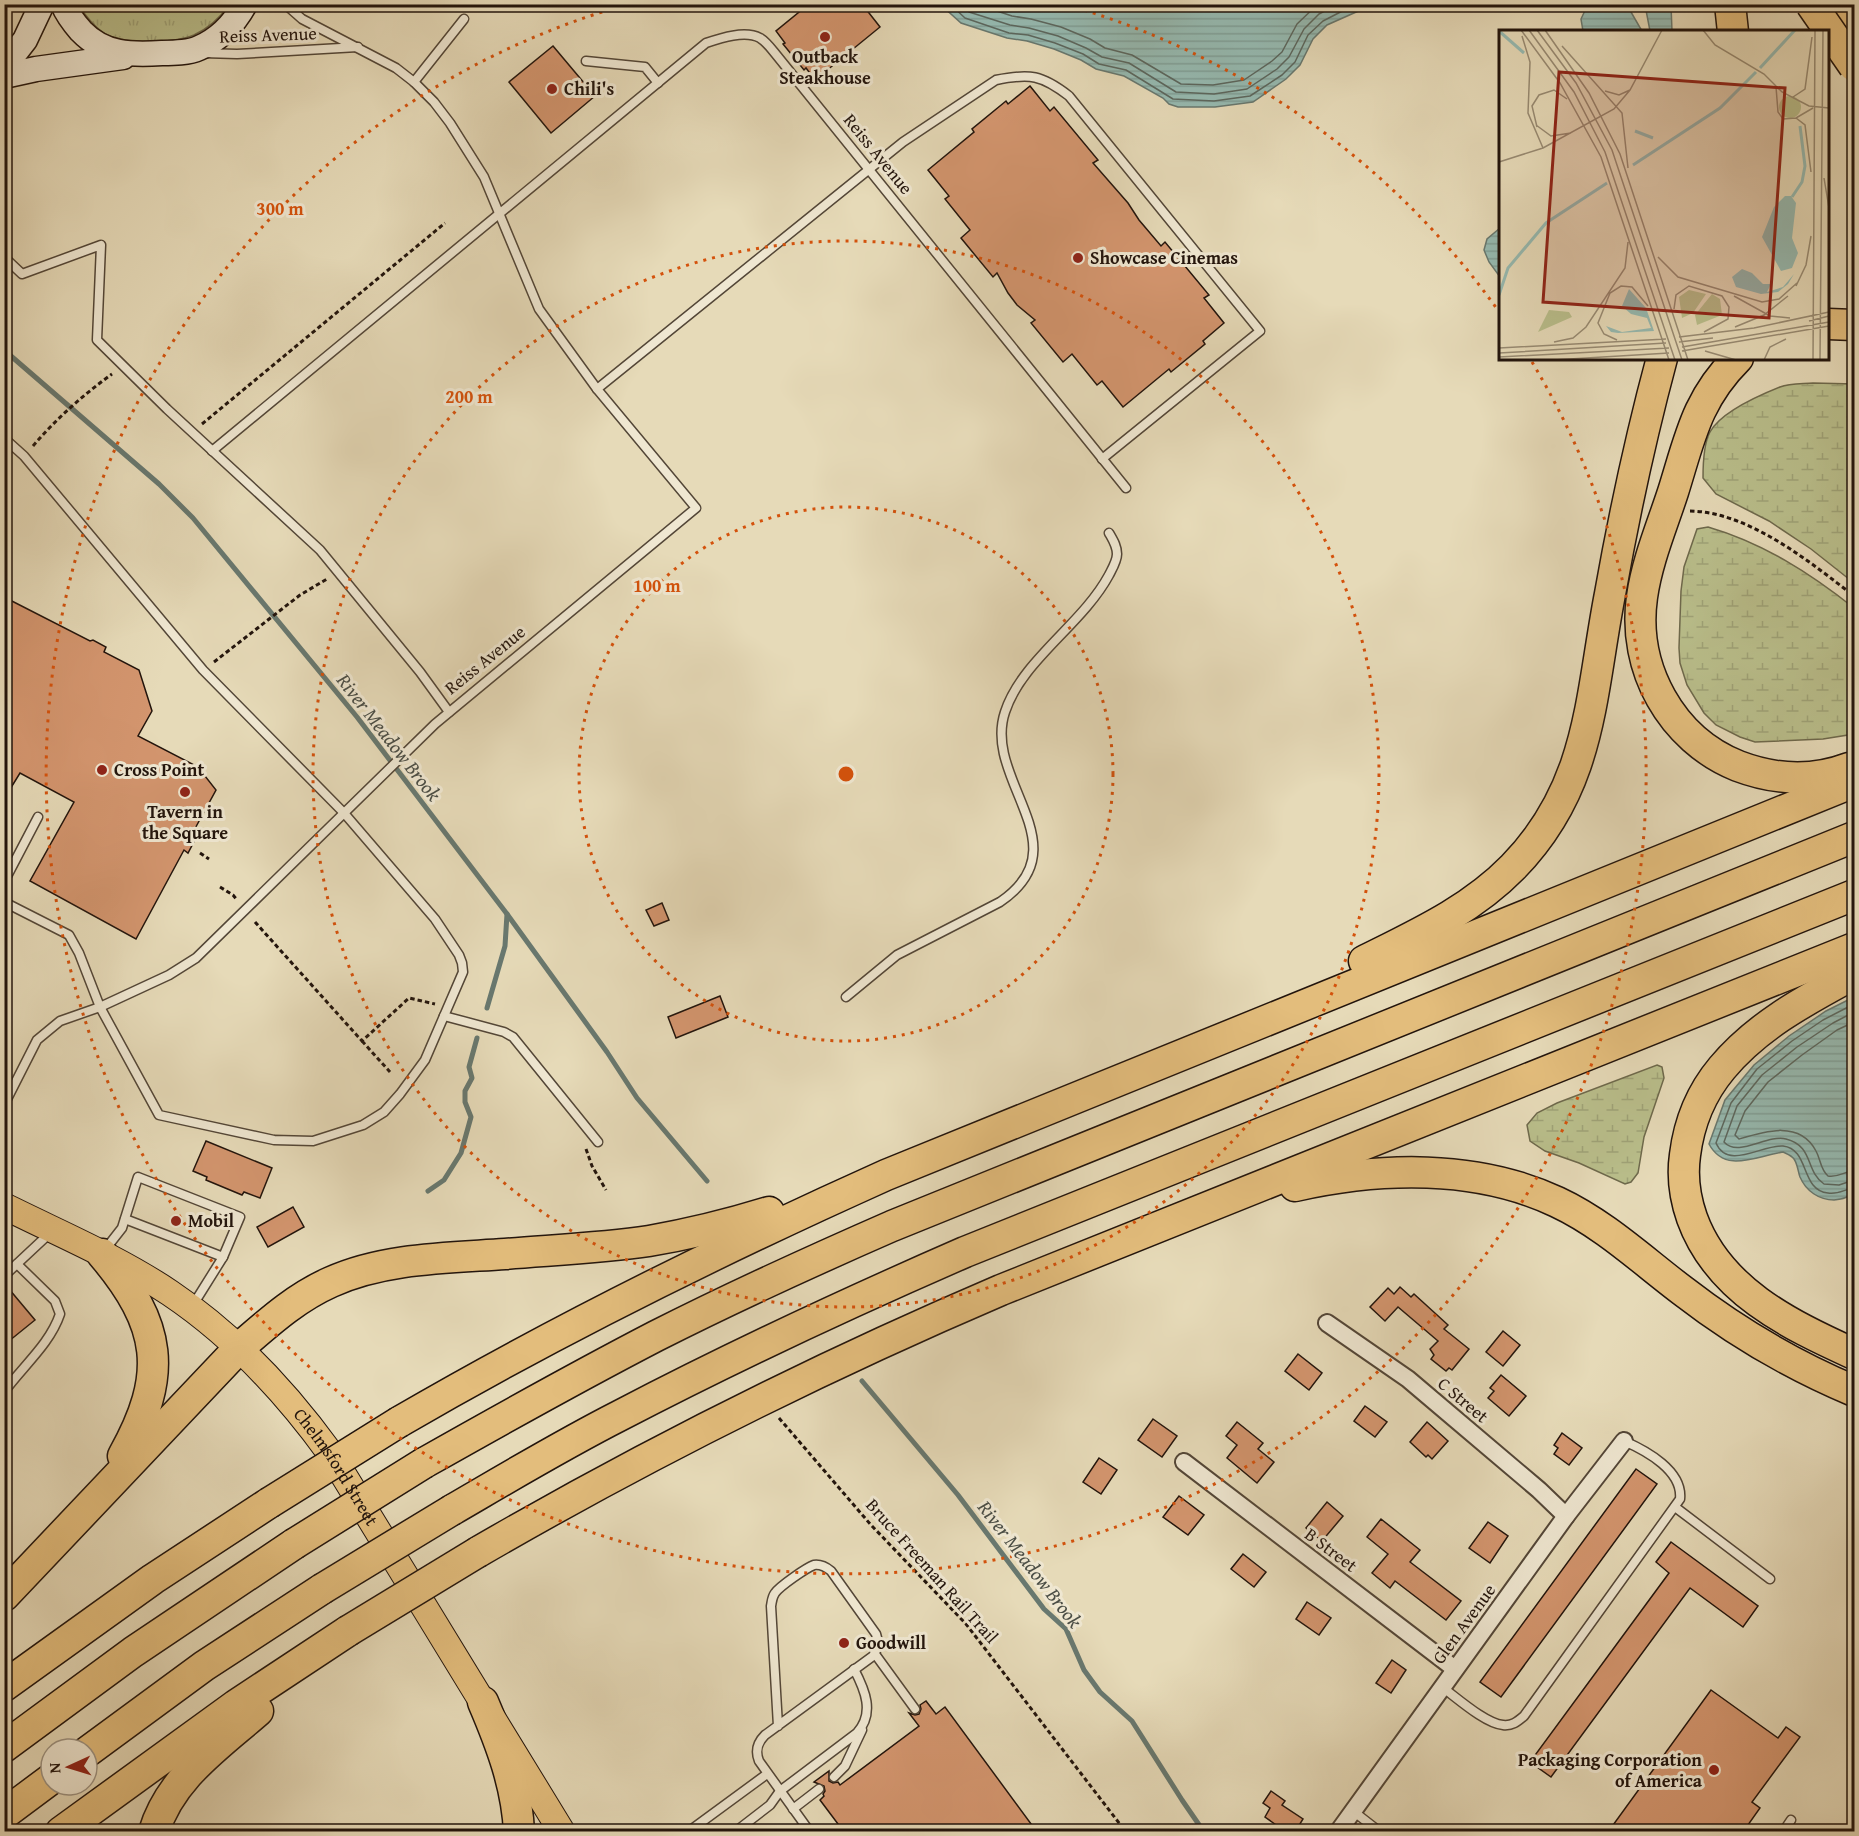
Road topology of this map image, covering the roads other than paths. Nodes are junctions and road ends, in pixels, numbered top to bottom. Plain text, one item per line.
1 (42, 4) edge
2 (63, 4) edge
3 (245, 4) edge
4 (285, 4) edge
5 (1730, 4) edge
6 (1811, 4) edge
7 (1840, 4) edge
8 (464, 19) dead end
9 (1734, 30) edge
10 (1829, 30) edge
11 (359, 47) junction
12 (178, 52) junction
13 (135, 55) junction
14 (586, 61) dead end
15 (1854, 66) edge
16 (4, 68) edge
17 (4, 76) edge
18 (414, 82) junction
19 (658, 83) junction
20 (868, 170) junction
21 (500, 213) junction
22 (4, 257) edge
23 (1829, 324) edge
24 (1854, 325) edge
25 (1662, 360) edge
26 (1679, 360) edge
27 (1736, 360) edge
28 (597, 389) junction
29 (4, 438) edge
30 (212, 451) junction
31 (1102, 459) junction
32 (1126, 489) dead end
33 (1626, 517) junction
34 (1109, 533) dead end
35 (448, 712) junction
36 (1854, 766) edge
37 (1854, 782) edge
38 (344, 813) junction
39 (38, 817) dead end
40 (1854, 837) edge
41 (4, 882) edge
42 (1854, 895) edge
43 (4, 902) edge
44 (1854, 948) edge
45 (1854, 974) edge
46 (846, 997) dead end
47 (99, 1006) junction
48 (446, 1012) junction
49 (1183, 1054) junction
50 (4, 1105) edge
51 (598, 1142) dead end
52 (886, 1175) junction
53 (4, 1206) edge
54 (1182, 1218) junction
55 (125, 1219) junction
56 (53, 1231) junction
57 (102, 1254) junction
58 (223, 1257) junction
59 (17, 1264) junction
60 (4, 1276) edge
61 (191, 1308) junction
62 (1327, 1323) dead end
63 (239, 1348) junction
64 (1854, 1354) edge
65 (1854, 1391) edge
66 (4, 1392) edge
67 (1624, 1441) joint
68 (1184, 1462) dead end
69 (96, 1497) junction
70 (1675, 1507) junction
71 (1566, 1516) junction
72 (1770, 1579) dead end
73 (4, 1596) edge
74 (348, 1631) junction
75 (875, 1654) junction
76 (854, 1669) junction
77 (1455, 1669) junction
78 (4, 1686) edge
79 (1442, 1688) junction
80 (483, 1702) junction
81 (915, 1709) dead end
82 (865, 1724) junction
83 (778, 1725) junction
84 (99, 1743) edge
85 (4, 1747) edge
86 (767, 1774) junction
87 (834, 1777) dead end
88 (39, 1788) edge
89 (819, 1789) dead end
90 (780, 1791) junction
91 (793, 1809) junction
92 (1353, 1811) junction
93 (4, 1814) edge
94 (1791, 1820) dead end
95 (61, 1832) edge
96 (154, 1832) edge
97 (519, 1832) edge
98 (562, 1832) edge
99 (688, 1832) edge
100 (735, 1832) edge
101 (810, 1832) edge
102 (1338, 1832) edge
103 (1380, 1832) edge
104 (1783, 1832) edge

1 - 16 main road
2 - 13 main road
3 - 12 main road
4 - 11 lane, Reiss Avenue
5 - 9 highway
6 - 15 highway, bridge
7 - 10 highway
8 - 18 lane
11 - 12 lane, Reiss Avenue
11 - 18 lane, Reiss Avenue
12 - 13 main road
13 - 17 main road
14 - 19 lane
18 - 21 lane, Reiss Avenue
19 - 20 lane, Reiss Avenue
19 - 21 lane, Reiss Avenue
20 - 28 lane, Reiss Avenue
20 - 31 lane, Reiss Avenue
20 - 31 lane
21 - 28 lane, Reiss Avenue
21 - 30 lane, Reiss Avenue
22 - 30 lane, Reiss Avenue
23 - 24 highway
25 - 33 highway
26 - 33 highway
27 - 36 highway
28 - 35 lane, Reiss Avenue
29 - 38 lane
30 - 35 lane, Reiss Avenue
31 - 32 lane, Reiss Avenue
33 - 49 highway
34 - 46 lane
35 - 38 lane
37 - 49 highway
38 - 47 lane
38 - 48 lane
39 - 41 lane
40 - 85 highway, bridge
42 - 84 highway, bridge
43 - 47 lane
44 - 54 highway
45 - 64 highway
47 - 48 lane
47 - 50 lane
48 - 51 lane
49 - 52 highway
52 - 63 highway
52 - 78 highway, bridge
53 - 56 main road, Chelmsford Street
54 - 65 highway
54 - 74 highway, bridge
55 - 57 lane
55 - 58 lane
55 - 58 lane
56 - 57 main road, Chelmsford Street
56 - 59 lane
57 - 61 main road, Chelmsford Street
57 - 69 highway
58 - 61 lane
59 - 60 lane
59 - 66 lane
61 - 63 main road, Chelmsford Street
62 - 71 street, C Street
63 - 69 highway
63 - 80 main road, Chelmsford Street
67 - 70 lane
67 - 71 street, Glen Avenue
68 - 77 street, B Street
69 - 73 highway
70 - 72 lane
70 - 79 lane
71 - 77 street, Glen Avenue
74 - 95 highway
74 - 96 highway
75 - 76 lane
75 - 81 lane
75 - 83 lane
76 - 82 lane
76 - 83 lane
77 - 79 street, Glen Avenue
79 - 92 street, Glen Avenue
80 - 97 highway
80 - 98 main road, Chelmsford Street
82 - 87 lane
82 - 90 lane
83 - 86 lane
86 - 90 lane
86 - 99 lane
88 - 93 highway
89 - 91 lane
90 - 91 lane
90 - 100 lane
91 - 101 lane
92 - 102 street, Glen Avenue
92 - 103 lane
94 - 104 lane

